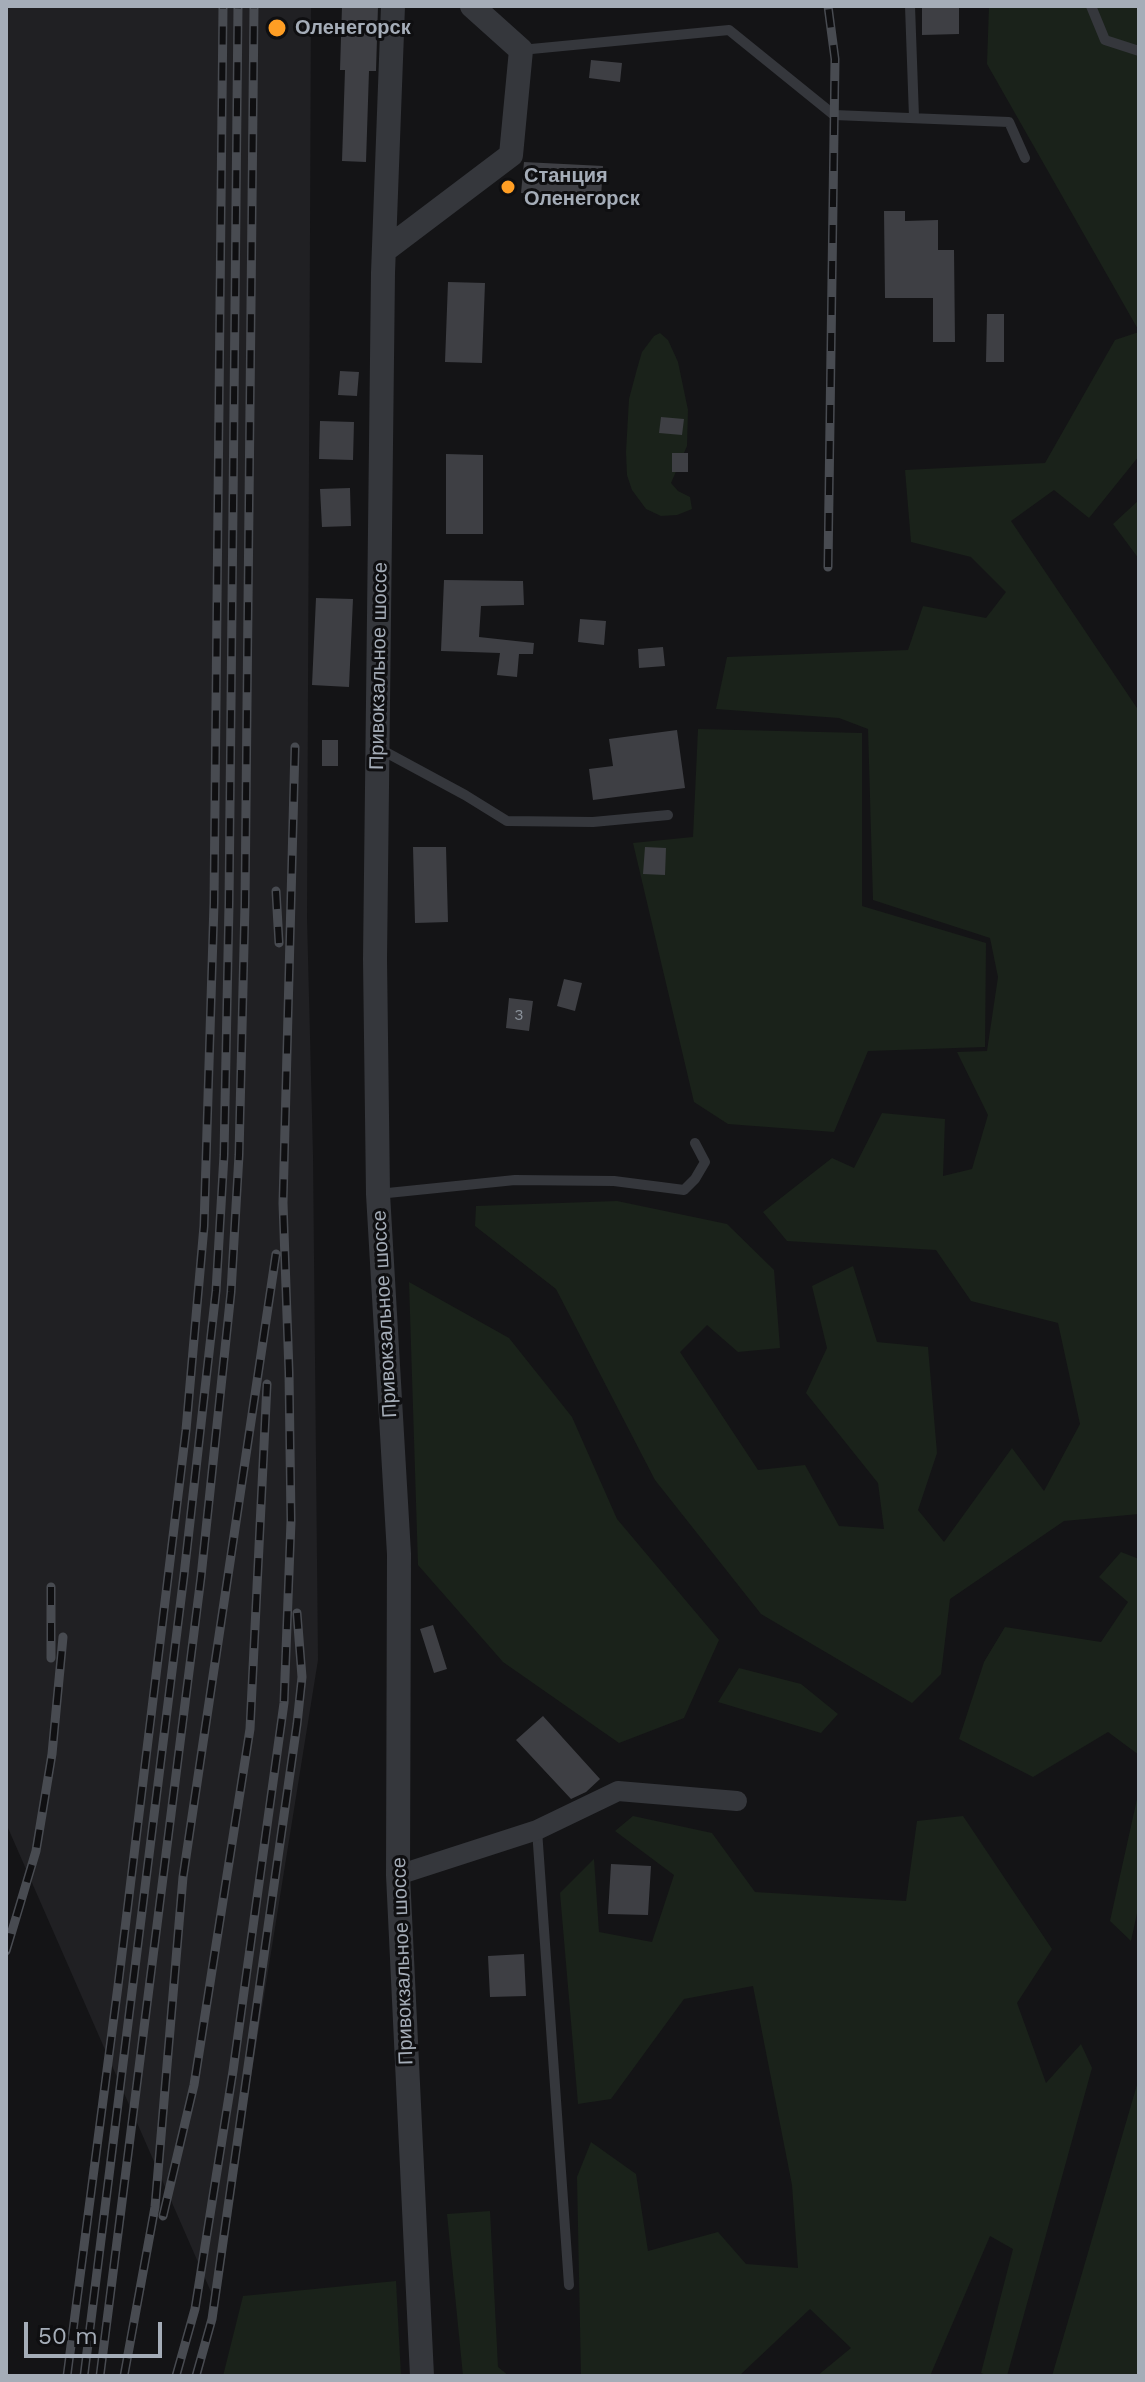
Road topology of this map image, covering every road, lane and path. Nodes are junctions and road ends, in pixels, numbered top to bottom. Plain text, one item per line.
1 (393, 6) edge
2 (472, 6) edge
3 (910, 6) edge
4 (1091, 6) edge
5 (521, 50) junction
6 (1139, 51) edge
7 (914, 117) junction
8 (1025, 158) dead end
9 (384, 251) junction
10 (377, 747) junction
11 (668, 815) dead end
12 (695, 1143) dead end
13 (378, 1194) junction
14 (737, 1801) dead end
15 (537, 1830) junction
16 (398, 1875) junction
17 (569, 2285) dead end
18 (422, 2376) edge

1 - 9 street, Привокзальное шоссе
2 - 5 street
3 - 7 lane
4 - 6 lane
5 - 7 lane
5 - 9 street
7 - 8 lane
9 - 10 street, Привокзальное шоссе
10 - 11 lane
10 - 13 street, Привокзальное шоссе
12 - 13 lane
13 - 16 street, Привокзальное шоссе
14 - 15 street
15 - 16 street
15 - 17 lane
16 - 18 street, Привокзальное шоссе

